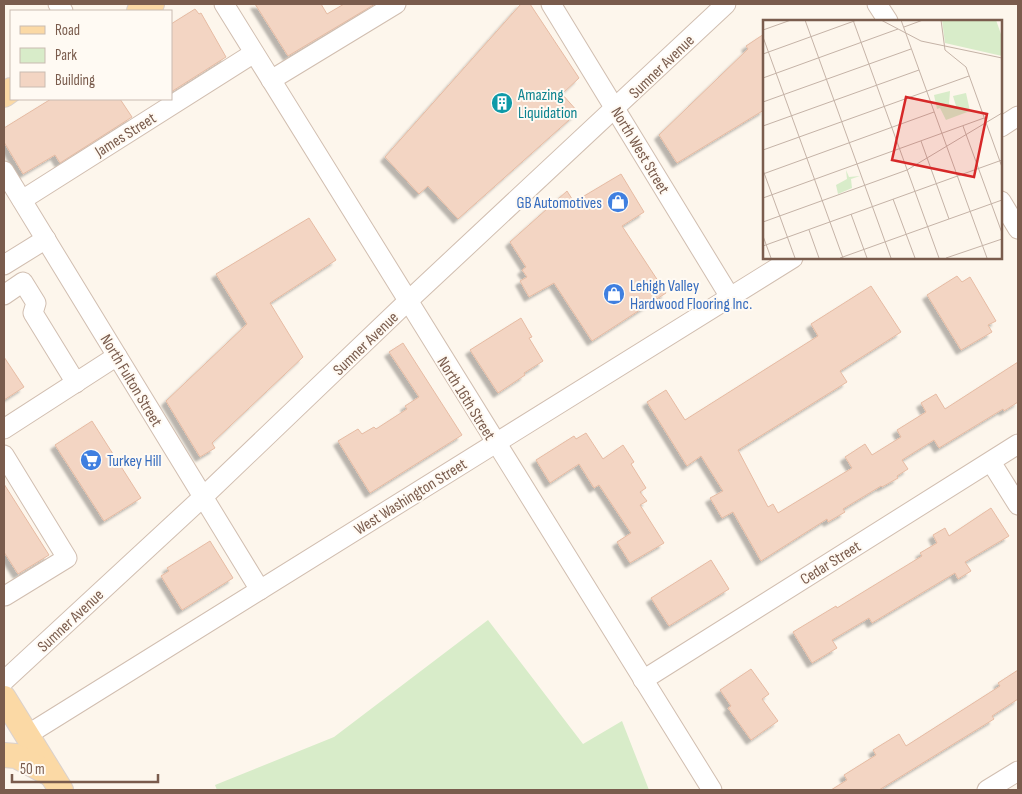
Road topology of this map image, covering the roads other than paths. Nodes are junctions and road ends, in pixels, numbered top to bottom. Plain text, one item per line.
1 (152, 4) edge
2 (224, 4) edge
3 (396, 4) edge
4 (551, 4) edge
5 (726, 4) edge
6 (877, 4) edge
7 (141, 10) edge
8 (887, 20) edge
9 (254, 53) junction
10 (271, 80) junction
11 (616, 108) junction
12 (1018, 116) edge
13 (1002, 127) edge
14 (4, 171) edge
15 (22, 200) junction
16 (1002, 203) edge
17 (1018, 229) edge
18 (46, 239) junction
19 (791, 259) edge
20 (4, 265) edge
21 (4, 295) edge
22 (730, 297) junction
23 (408, 301) junction
24 (117, 356) junction
25 (76, 383) junction
26 (7, 421) edge
27 (495, 443) junction
28 (1018, 444) edge
29 (4, 455) edge
30 (991, 462) junction
31 (203, 497) junction
32 (1018, 506) edge
33 (260, 590) junction
34 (4, 595) edge
35 (643, 680) junction
36 (4, 681) edge
37 (4, 698) edge
38 (27, 735) junction
39 (4, 755) edge
40 (1018, 770) edge
41 (56, 783) edge
42 (712, 790) edge
43 (987, 790) edge

1 - 7 main road
2 - 9 street, North 16th Street
3 - 10 street
4 - 11 street, North West Street
5 - 11 street, Sumner Avenue
6 - 8 street
9 - 10 street, North 16th Street
9 - 15 street, James Street
10 - 23 street, North 16th Street
11 - 22 street, North West Street
11 - 23 street, Sumner Avenue
12 - 13 street
14 - 15 street, North Fulton Street
15 - 18 street, North Fulton Street
16 - 17 street
18 - 20 street
18 - 24 street, North Fulton Street
19 - 22 street, West Washington Street
21 - 25 street
22 - 27 street, West Washington Street
23 - 27 street, North 16th Street
23 - 31 street, Sumner Avenue
24 - 25 street
24 - 31 street, North Fulton Street
25 - 26 street
27 - 33 street, West Washington Street
27 - 35 street, North 16th Street
28 - 30 street, Cedar Street
29 - 34 street
30 - 32 street
30 - 35 street, Cedar Street
31 - 33 street, North Fulton Street
31 - 36 street, Sumner Avenue
33 - 38 street, West Washington Street
35 - 42 street, North 16th Street
37 - 38 main road
38 - 41 main road
39 - 41 main road
40 - 43 street

